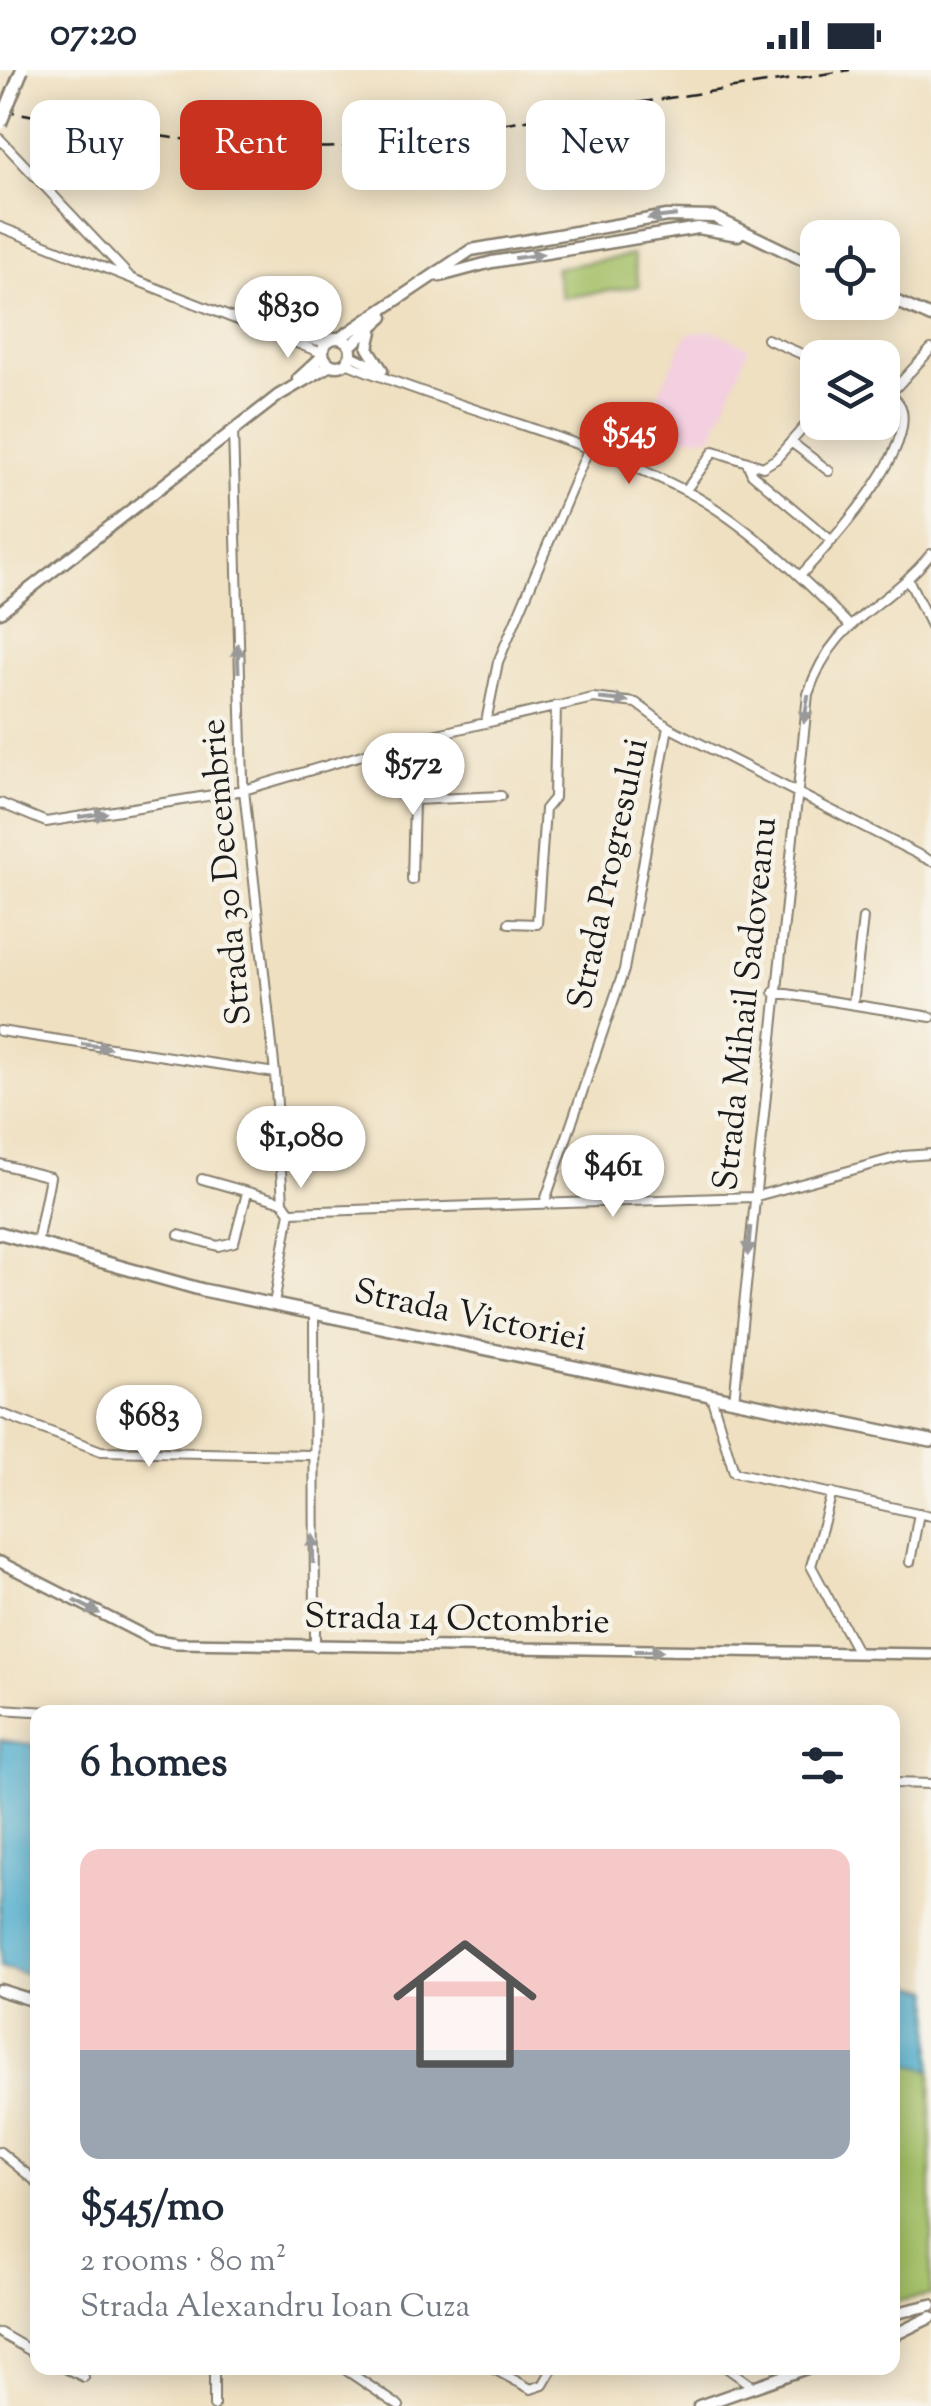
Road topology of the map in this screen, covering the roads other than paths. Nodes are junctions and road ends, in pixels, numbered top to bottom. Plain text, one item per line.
1 (22, 70) edge
2 (0, 124) edge
3 (0, 139) edge
4 (0, 227) edge
5 (754, 238) junction
6 (490, 246) junction
7 (800, 260) edge
8 (492, 262) junction
9 (434, 278) junction
10 (132, 280) junction
11 (900, 303) edge
12 (391, 308) junction
13 (931, 317) edge
14 (374, 327) junction
15 (767, 339) dead end
16 (324, 350) junction
17 (347, 350) junction
18 (931, 350) edge
19 (800, 353) edge
20 (332, 366) junction
21 (382, 370) junction
22 (900, 378) edge
23 (392, 381) junction
24 (279, 395) junction
25 (233, 430) junction
26 (800, 433) edge
27 (897, 440) edge
28 (792, 442) junction
29 (588, 450) junction
30 (748, 465) junction
31 (830, 471) dead end
32 (686, 490) junction
33 (832, 541) junction
34 (931, 554) edge
35 (800, 576) junction
36 (908, 581) junction
37 (0, 612) edge
38 (850, 625) junction
39 (931, 626) edge
40 (556, 706) junction
41 (486, 722) junction
42 (668, 727) junction
43 (416, 739) junction
44 (244, 790) junction
45 (798, 790) junction
46 (501, 796) dead end
47 (414, 800) junction
48 (0, 803) edge
49 (931, 862) edge
50 (412, 880) dead end
51 (863, 918) dead end
52 (509, 923) dead end
53 (774, 992) junction
54 (854, 1004) junction
55 (931, 1017) edge
56 (0, 1032) edge
57 (275, 1073) junction
58 (931, 1154) edge
59 (0, 1164) edge
60 (202, 1179) dead end
61 (247, 1193) junction
62 (753, 1197) junction
63 (545, 1201) junction
64 (283, 1202) junction
65 (290, 1212) junction
66 (0, 1233) edge
67 (179, 1235) dead end
68 (37, 1243) junction
69 (274, 1304) junction
70 (314, 1312) junction
71 (711, 1396) junction
72 (734, 1401) junction
73 (0, 1413) edge
74 (931, 1442) edge
75 (312, 1454) junction
76 (832, 1493) junction
77 (919, 1513) junction
78 (931, 1516) edge
79 (0, 1562) edge
80 (910, 1562) dead end
81 (315, 1646) junction
82 (858, 1653) junction
83 (931, 1654) edge
84 (0, 1709) edge
85 (30, 1711) edge
86 (900, 1782) edge
87 (931, 1784) edge
88 (0, 1990) edge
89 (30, 1999) edge
90 (0, 2152) edge
91 (30, 2176) edge
92 (931, 2305) edge
93 (900, 2312) edge
94 (931, 2317) edge
95 (900, 2332) edge
96 (0, 2333) edge
97 (30, 2350) edge
98 (214, 2375) edge
99 (353, 2375) edge
100 (506, 2375) edge
101 (549, 2375) edge
102 (737, 2375) edge
103 (785, 2375) edge
104 (752, 2386) junction
105 (214, 2406) edge
106 (399, 2406) edge
107 (699, 2406) edge

1 - 2 main road, bridge
3 - 10 street
4 - 10 street
5 -> 6 main road
5 - 7 main road
8 -> 5 main road
6 - 8 main road
6 - 9 main road
8 - 9 main road
9 - 12 main road
10 - 16 street
11 - 13 main road
12 - 14 main road
12 - 17 main road
14 - 17 main road
14 - 21 main road
15 - 19 street
16 - 17 main road
16 - 20 main road
16 - 24 main road
17 - 20 main road
17 - 21 street
17 - 23 street
18 - 22 street
20 - 24 main road
21 - 23 street
23 - 29 street
24 - 25 main road
25 - 37 main road
44 -> 25 street, Strada 30 Decembrie
26 - 28 street
27 - 33 street
28 - 30 street
28 - 31 street
29 - 32 street
29 - 41 street
30 - 32 street
30 - 33 street
32 - 35 street
33 - 35 street
34 - 36 street, Strada Mihail Sadoveanu
35 - 38 street
36 - 38 street, Strada Mihail Sadoveanu
36 - 39 street
38 -> 45 street, Strada Mihail Sadoveanu
40 - 41 street
40 -> 42 street
40 - 52 street
41 - 43 street
42 - 45 street
42 - 63 street, Strada Progresului
43 - 44 street
43 - 47 street
48 -> 44 street
44 - 57 street, Strada 30 Decembrie
45 - 49 street
45 - 53 street, Strada Mihail Sadoveanu
46 - 47 street
47 - 50 street
51 - 54 street
53 - 54 street
53 - 62 street, Strada Mihail Sadoveanu
54 - 55 street
56 -> 57 street
57 - 64 street, Strada 30 Decembrie
58 - 62 street
59 - 68 street
60 - 61 street
61 - 64 street
61 - 67 street
62 - 63 street
62 -> 72 street, Strada Mihail Sadoveanu
63 - 65 street
64 - 65 street
65 - 69 street
66 - 68 main road, Strada Victoriei
68 - 69 main road, Strada Victoriei
69 - 70 main road, Strada Victoriei
70 - 71 main road, Strada Victoriei
70 - 75 street
71 - 72 main road, Strada Victoriei
71 - 76 street
72 - 74 main road, Strada Victoriei
73 - 75 street
81 -> 75 street
76 - 77 street
76 - 82 street
77 - 78 street
77 - 80 street
79 -> 81 street, Strada 14 Octombrie
81 -> 82 street, Strada 14 Octombrie
82 - 83 street, Strada 14 Octombrie
84 - 85 street
86 - 87 street
88 - 89 main road
90 - 91 street
92 - 93 main road
94 - 95 main road
96 - 97 street
98 - 105 street
99 - 106 street
100 - 101 street
102 - 104 street
103 - 104 main road
104 - 107 main road

